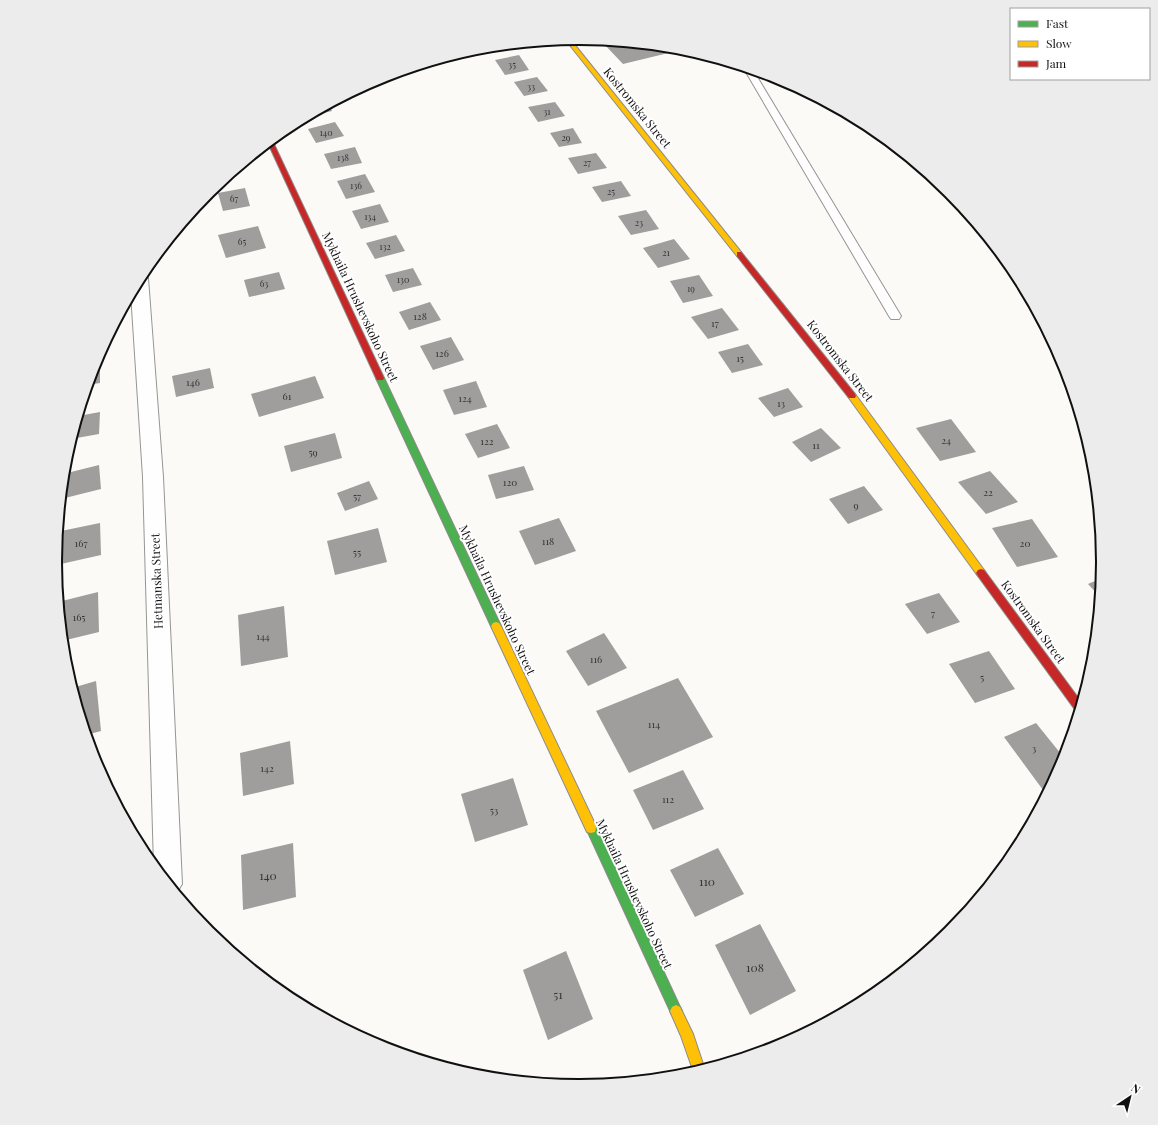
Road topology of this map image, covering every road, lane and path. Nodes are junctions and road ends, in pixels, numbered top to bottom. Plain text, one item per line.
1 (571, 45) edge
2 (751, 74) edge
3 (272, 146) edge
4 (140, 290) edge
5 (896, 316) dead end
6 (1077, 704) edge
7 (168, 878) edge
8 (697, 1066) edge

1 - 6 street, Kostromska Street
2 - 5 lane
3 - 8 street, Mykhaila Hrushevskoho Street
4 - 7 street, Hetmanska Street

